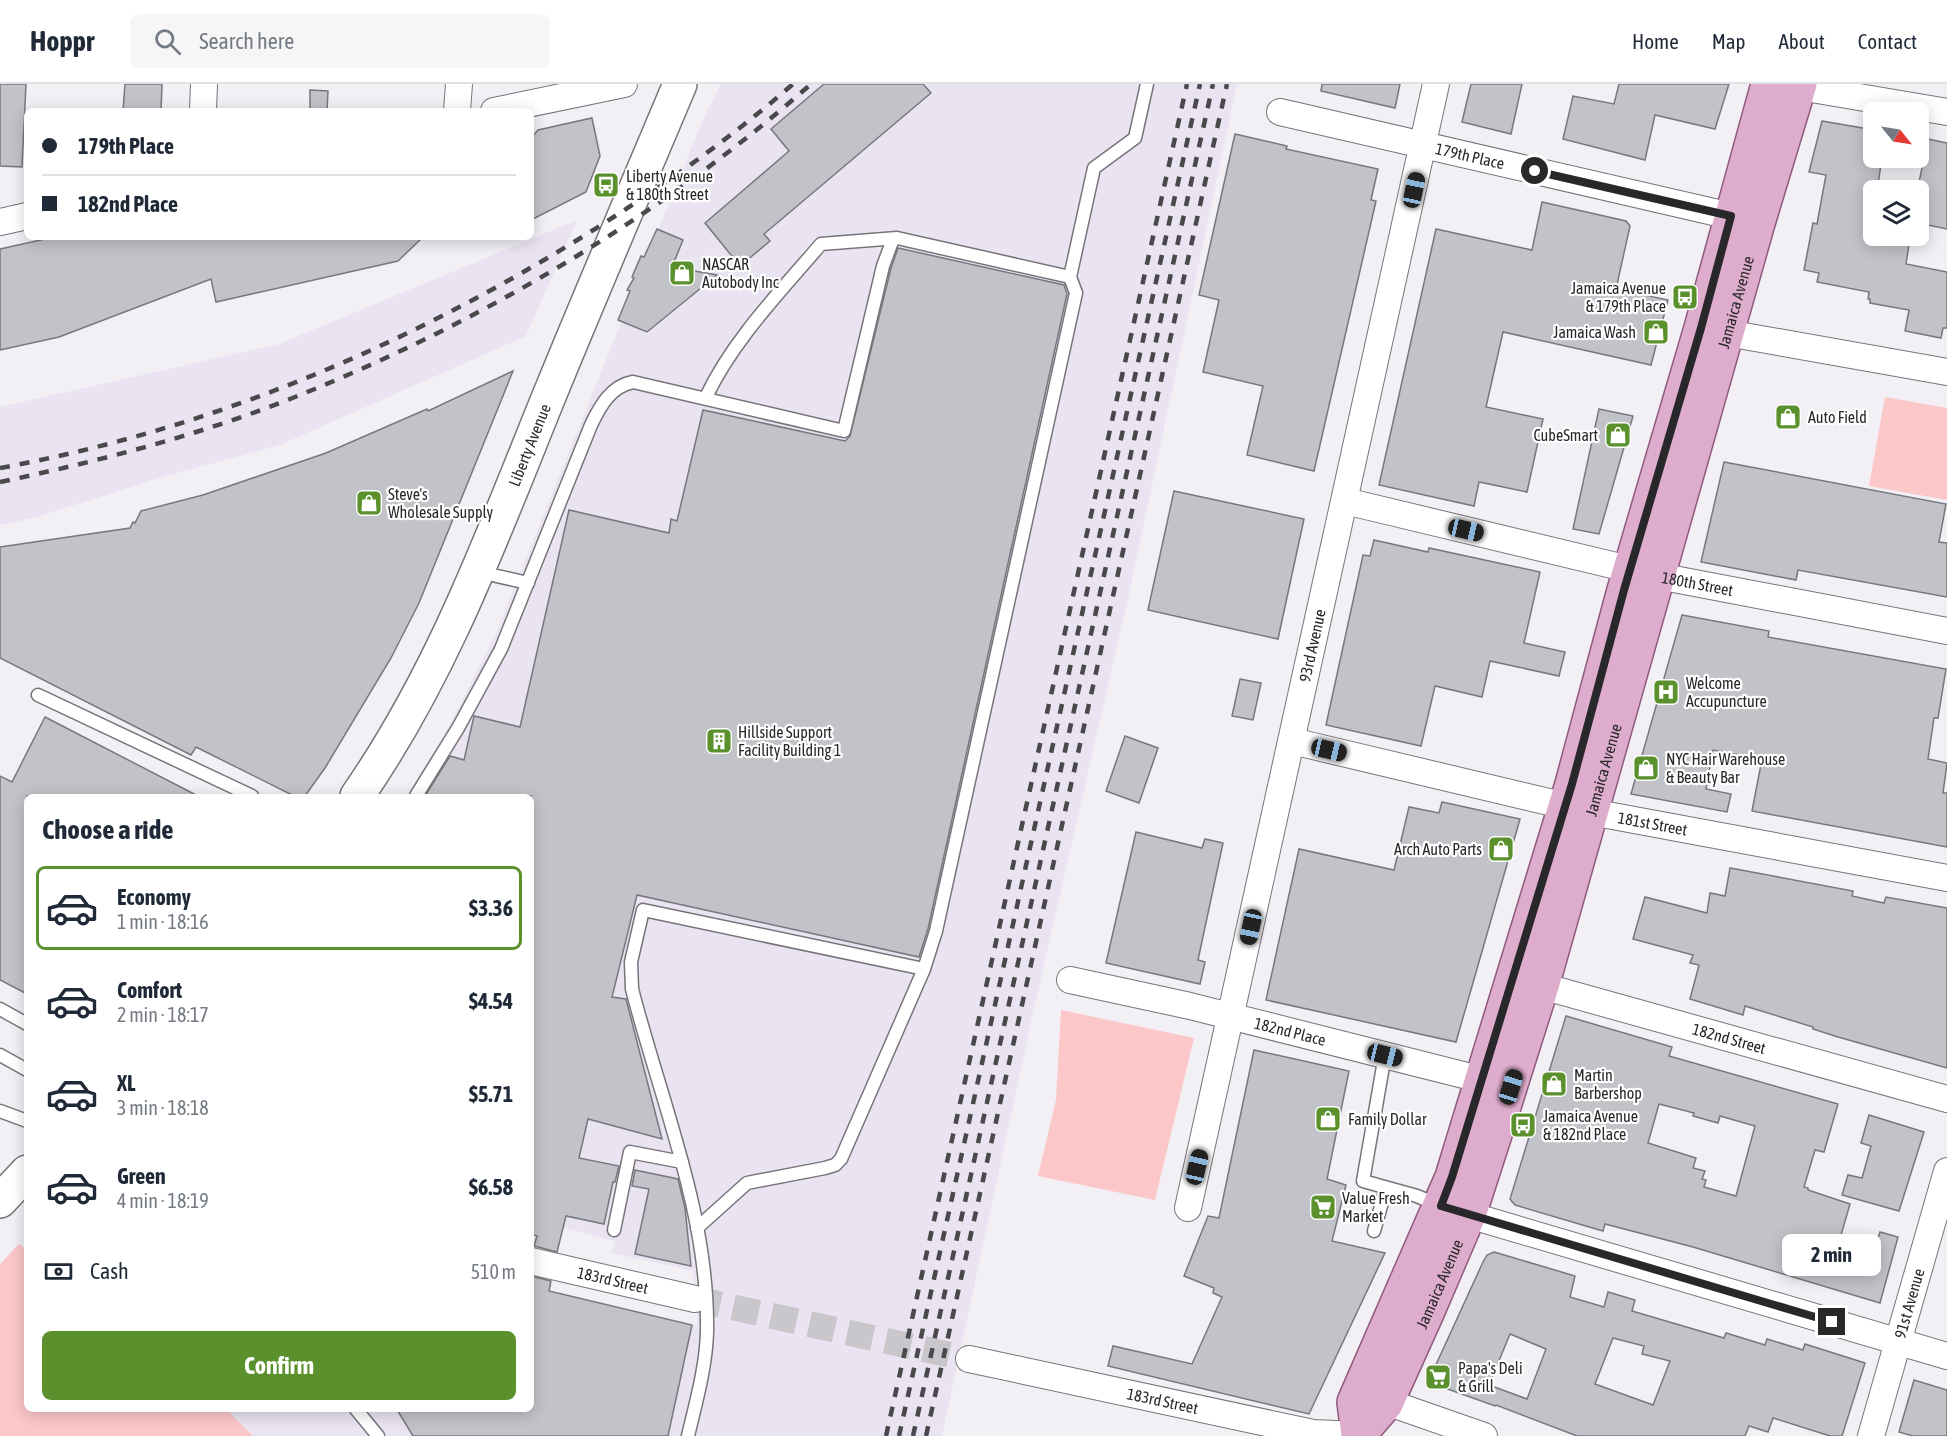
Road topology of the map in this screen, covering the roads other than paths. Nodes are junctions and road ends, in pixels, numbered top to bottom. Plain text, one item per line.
1 (204, 84) edge
2 (459, 84) edge
3 (624, 84) edge
4 (680, 84) edge
5 (1148, 84) edge
6 (1436, 84) edge
7 (1787, 85) edge
8 (203, 108) edge
9 (457, 108) edge
10 (508, 108) edge
11 (1280, 112) dead end
12 (1947, 112) edge
13 (1424, 145) junction
14 (1731, 216) junction
15 (24, 217) edge
16 (0, 222) edge
17 (893, 239) junction
18 (1070, 277) junction
19 (1714, 331) junction
20 (1947, 372) edge
21 (706, 397) junction
22 (1345, 501) junction
23 (478, 572) junction
24 (1645, 573) junction
25 (528, 583) junction
26 (1947, 632) edge
27 (38, 695) dead end
28 (1292, 741) junction
29 (248, 794) edge
30 (358, 794) edge
31 (417, 794) edge
32 (1578, 809) junction
33 (1947, 878) edge
34 (924, 969) junction
35 (1070, 980) dead end
36 (1527, 982) junction
37 (0, 1009) edge
38 (1231, 1017) junction
39 (24, 1022) edge
40 (0, 1055) edge
41 (1385, 1055) junction
42 (24, 1068) edge
43 (1496, 1083) junction
44 (1947, 1099) edge
45 (0, 1111) edge
46 (24, 1120) edge
47 (682, 1162) junction
48 (1947, 1171) edge
49 (24, 1175) edge
50 (1386, 1188) junction
51 (0, 1201) edge
52 (1188, 1208) dead end
53 (1455, 1210) junction
54 (697, 1228) junction
55 (614, 1230) dead end
56 (1374, 1231) dead end
57 (534, 1262) edge
58 (695, 1299) tunnel mouth
59 (1897, 1341) junction
60 (1947, 1356) edge
61 (969, 1359) tunnel mouth
62 (1370, 1403) junction
63 (358, 1412) edge
64 (378, 1436) edge
65 (688, 1436) edge
66 (1358, 1436) edge
67 (1484, 1436) edge
68 (1870, 1436) edge

1 - 8 street
2 - 9 street
3 - 10 street
4 - 23 main road, Liberty Avenue
5 - 18 lane
6 - 13 street, 93rd Avenue
7 - 12 street
7 - 14 main road, Jamaica Avenue
7 - 19 main road, Jamaica Avenue
11 - 13 street, 179th Place
13 - 14 street, 179th Place
13 - 22 street, 93rd Avenue
14 - 19 main road, Jamaica Avenue
15 - 16 street
17 - 18 lane
17 - 21 lane
17 - 21 lane
18 - 34 lane
19 - 20 street
19 - 24 main road, Jamaica Avenue
21 - 25 lane
22 - 24 street, 180th Street
22 - 28 street, 93rd Avenue
23 - 25 lane
23 - 30 main road, Liberty Avenue
24 - 26 street, 180th Street
24 - 32 main road, Jamaica Avenue
25 - 31 lane
27 - 29 lane
28 - 32 street, 181st Street
28 - 38 street, 93rd Avenue
32 - 33 street, 181st Street
32 - 36 main road, Jamaica Avenue
34 - 47 lane
34 - 54 lane
35 - 38 street, 182nd Place
36 - 43 main road, Jamaica Avenue
36 - 44 street, 182nd Street
37 - 39 lane
38 - 41 street, 182nd Place
38 - 52 street, 93rd Avenue
40 - 42 lane
41 - 43 street, 182nd Place
41 - 50 lane
43 - 53 main road, Jamaica Avenue
45 - 46 lane
47 - 54 lane
47 - 55 lane
48 - 59 street, 91st Avenue
49 - 51 main road
50 - 53 lane
50 - 56 lane
53 - 59 street
53 - 62 main road, Jamaica Avenue
54 - 65 lane
57 - 58 street, 183rd Street
59 - 60 street
59 - 68 street, 91st Avenue
61 - 66 street, 183rd Street
62 - 66 main road, Jamaica Avenue
62 - 67 street
63 - 64 lane

